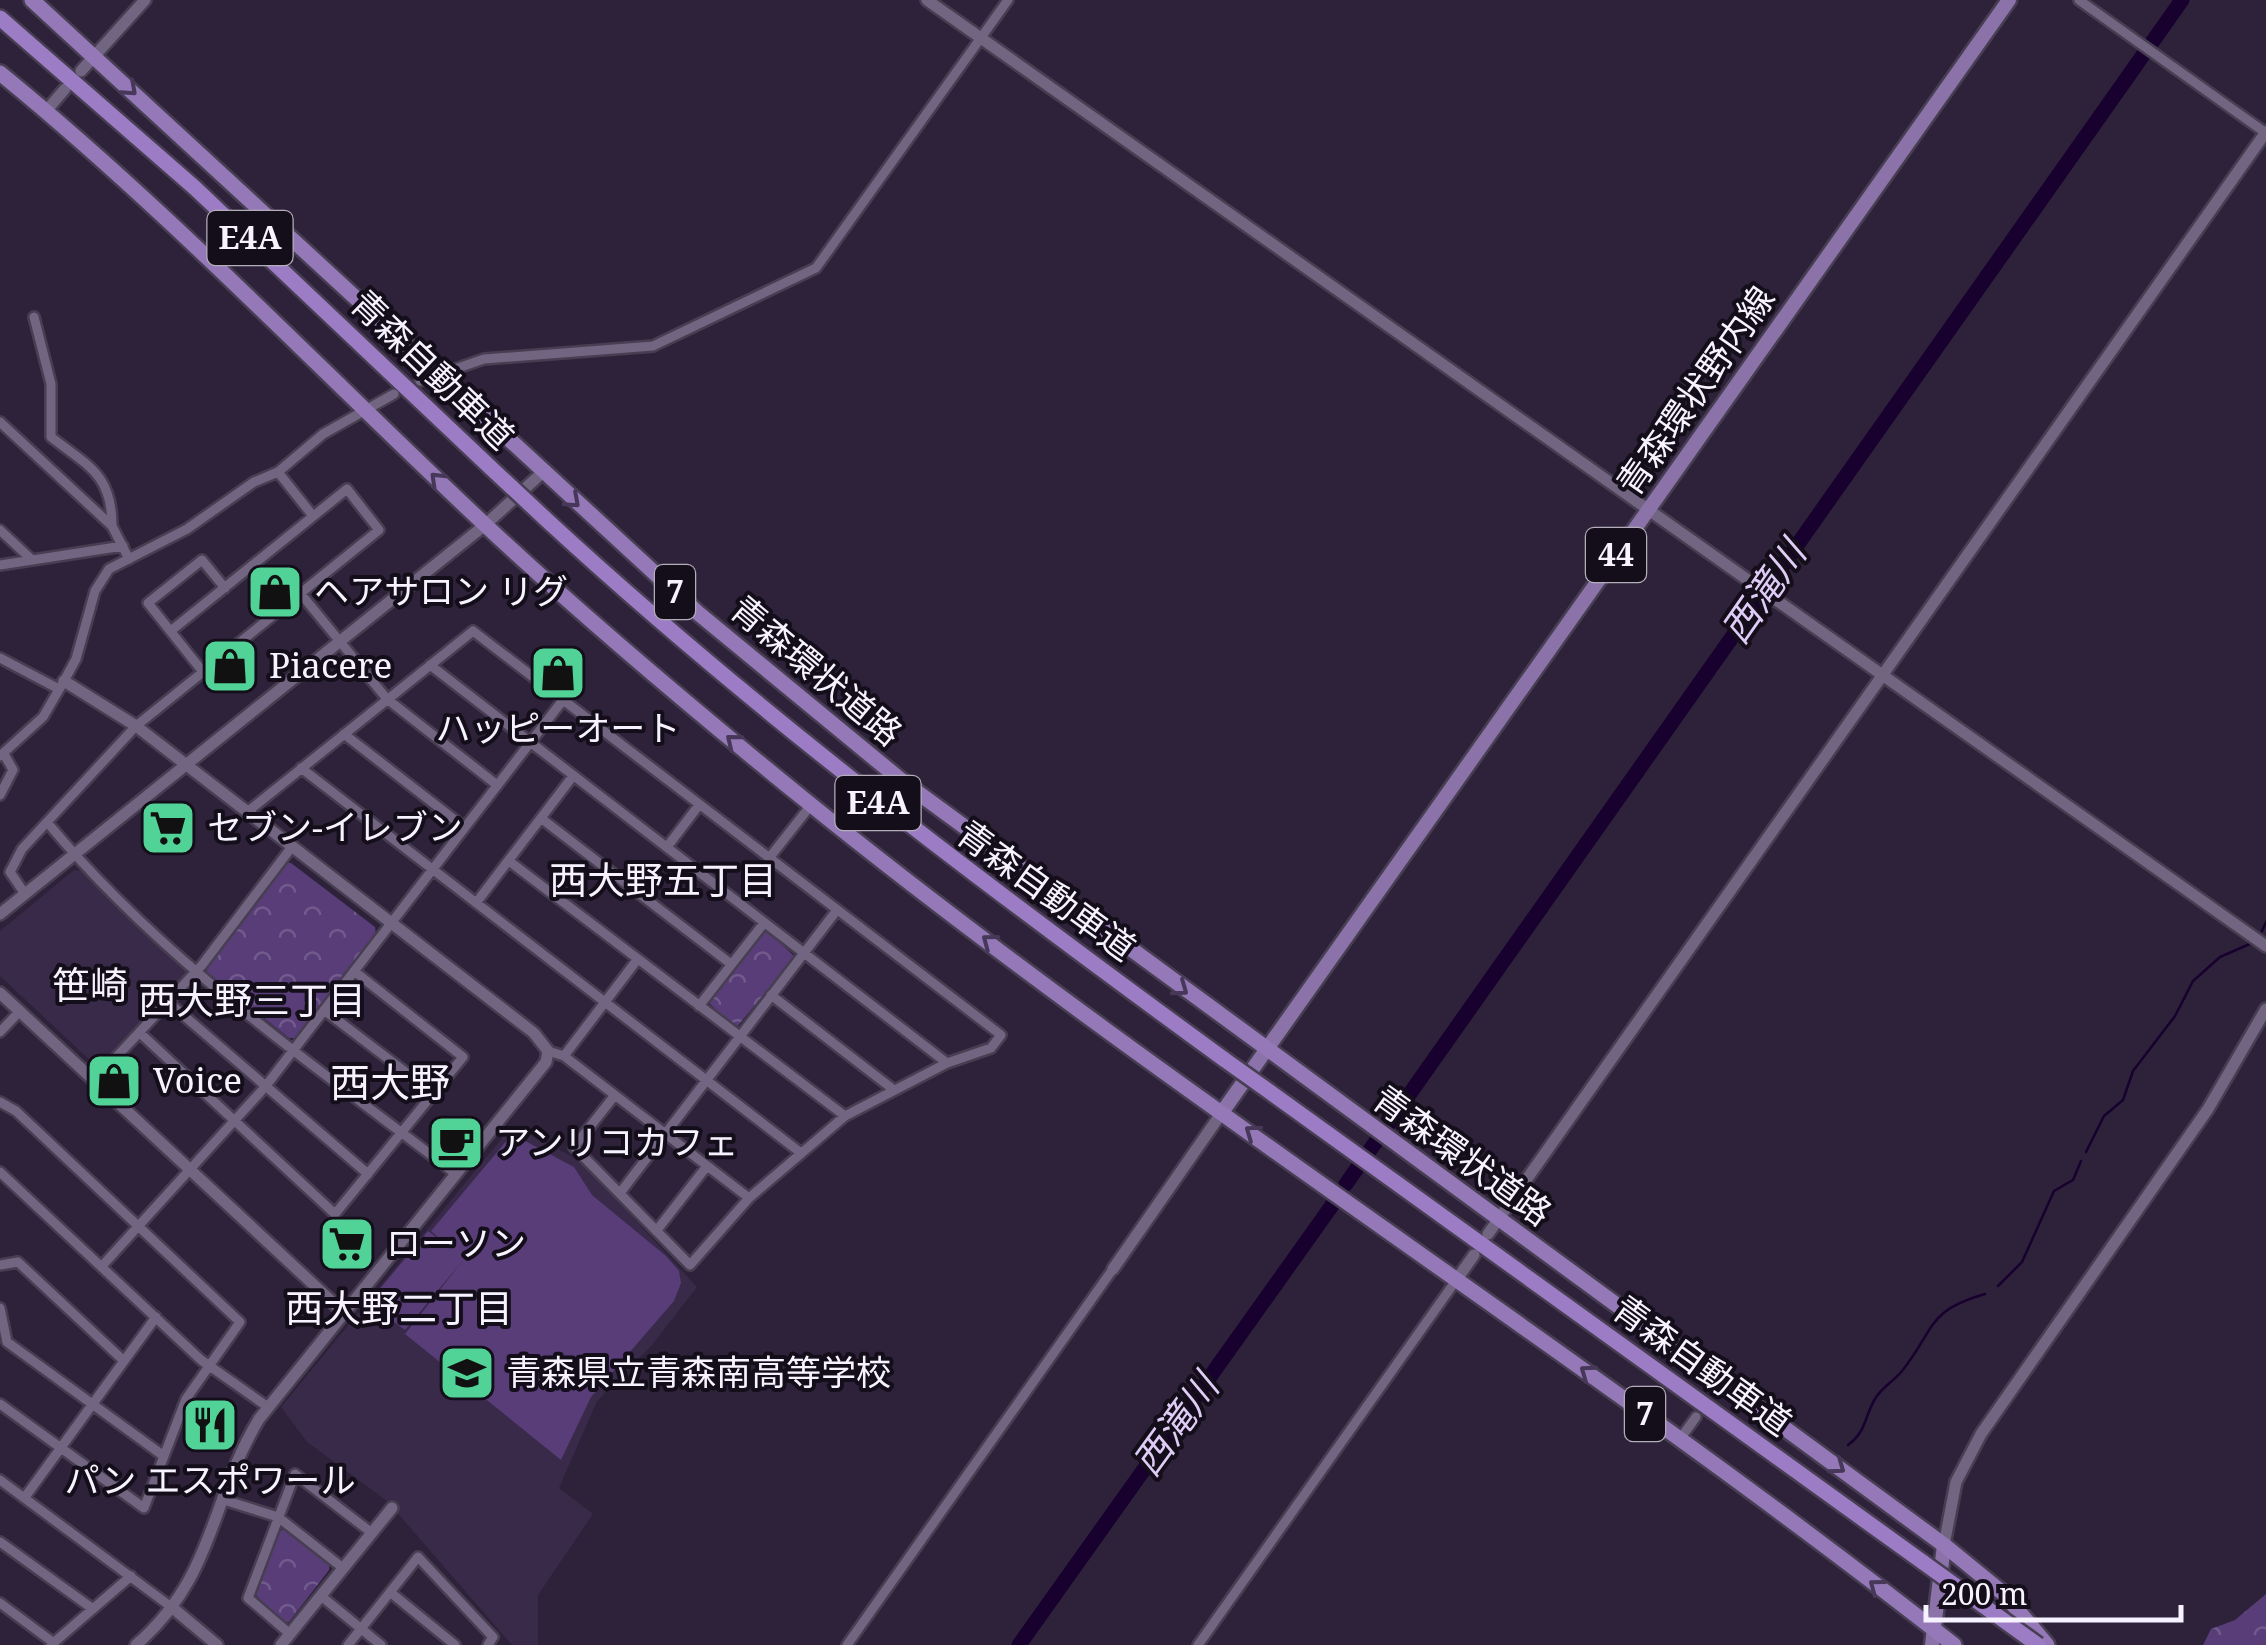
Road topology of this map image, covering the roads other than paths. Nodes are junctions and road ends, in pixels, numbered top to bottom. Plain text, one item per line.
1 (32, 0) edge
2 (145, 0) edge
3 (927, 0) edge
4 (1008, 0) edge
5 (2010, 0) edge
6 (2079, 0) edge
7 (0, 18) edge
8 (978, 39) junction
9 (93, 56) junction
10 (82, 70) dead end
11 (0, 73) edge
12 (66, 89) dead end
13 (46, 111) junction
14 (2266, 133) edge
15 (34, 317) dead end
16 (438, 374) junction
17 (420, 381) dead end
18 (394, 394) dead end
19 (364, 409) junction
20 (0, 422) edge
21 (278, 472) junction
22 (542, 473) junction
23 (1648, 510) junction
24 (313, 516) junction
25 (486, 525) junction
26 (112, 526) junction
27 (0, 530) edge
28 (123, 546) junction
29 (129, 559) junction
30 (31, 560) junction
31 (0, 565) edge
32 (225, 588) junction
33 (301, 594) junction
34 (172, 630) junction
35 (339, 642) junction
36 (0, 658) edge
37 (430, 665) junction
38 (203, 672) junction
39 (1882, 675) junction
40 (62, 685) junction
41 (387, 699) junction
42 (563, 700) junction
43 (136, 726) junction
44 (344, 734) junction
45 (530, 742) junction
46 (2, 755) edge
47 (185, 766) junction
48 (301, 768) junction
49 (573, 776) junction
50 (497, 785) junction
51 (0, 796) edge
52 (700, 805) junction
53 (811, 805) junction
54 (246, 813) junction
55 (542, 819) junction
56 (47, 822) junction
57 (464, 828) junction
58 (667, 847) junction
59 (292, 848) junction
60 (74, 854) junction
61 (770, 858) junction
62 (510, 861) junction
63 (432, 870) junction
64 (24, 894) junction
65 (476, 903) junction
66 (837, 910) junction
67 (0, 914) edge
68 (764, 922) junction
69 (391, 923) junction
70 (2266, 946) edge
71 (804, 954) junction
72 (637, 960) junction
73 (731, 964) junction
74 (197, 971) junction
75 (354, 971) junction
76 (0, 993) edge
77 (772, 995) junction
78 (168, 1002) junction
79 (605, 1002) junction
80 (699, 1006) junction
81 (2266, 1009) edge
82 (324, 1010) junction
83 (20, 1011) junction
84 (0, 1032) edge
85 (140, 1032) junction
86 (739, 1038) junction
87 (294, 1050) junction
88 (1266, 1050) junction
89 (548, 1052) junction
90 (564, 1056) junction
91 (947, 1063) junction
92 (707, 1080) junction
93 (94, 1081) junction
94 (265, 1087) junction
95 (894, 1090) junction
96 (434, 1093) junction
97 (615, 1095) junction
98 (0, 1102) edge
99 (1223, 1111) junction
100 (845, 1116) junction
101 (236, 1122) junction
102 (402, 1132) junction
103 (665, 1134) junction
104 (801, 1153) junction
105 (708, 1166) junction
106 (190, 1171) junction
107 (0, 1172) edge
108 (368, 1174) junction
109 (456, 1174) junction
110 (620, 1193) junction
111 (749, 1198) junction
112 (1498, 1219) junction
113 (139, 1226) junction
114 (657, 1230) junction
115 (1488, 1234) dead end
116 (1474, 1255) dead end
117 (0, 1264) edge
118 (102, 1266) junction
119 (1113, 1269) joint
120 (1457, 1278) junction
121 (0, 1308) edge
122 (342, 1312) junction
123 (156, 1317) junction
124 (124, 1360) junction
125 (207, 1365) junction
126 (0, 1404) edge
127 (92, 1404) junction
128 (268, 1407) junction
129 (1696, 1417) tunnel mouth
130 (1680, 1439) junction
131 (60, 1448) junction
132 (161, 1454) junction
133 (0, 1480) edge
134 (25, 1498) junction
135 (224, 1500) junction
136 (392, 1508) dead end
137 (278, 1517) junction
138 (372, 1533) junction
139 (0, 1542) edge
140 (1944, 1544) junction
141 (343, 1568) junction
142 (131, 1576) junction
143 (390, 1592) junction
144 (321, 1596) junction
145 (0, 1604) edge
146 (93, 1609) junction
147 (174, 1609) junction
148 (361, 1628) junction
149 (290, 1634) junction
150 (1933, 1638) edge
151 (53, 1644) edge
152 (136, 1645) edge
153 (218, 1645) edge
154 (281, 1645) edge
155 (348, 1645) edge
156 (381, 1645) edge
157 (455, 1645) edge
158 (488, 1645) edge
159 (847, 1645) edge
160 (1198, 1645) edge
161 (1954, 1645) edge
162 (2038, 1645) edge
163 (2047, 1645) edge

1 - 9 highway, 青森環状道路 / 7
2 - 9 street
3 - 8 street
4 - 8 street
5 - 23 main road, 青森環状野内線 / 44
6 - 14 street
7 - 162 highway, 青森自動車道 / E4A, bridge
8 - 16 street
8 - 23 street
9 - 10 street
9 -> 16 highway, 青森環状道路 / 7
11 - 13 highway, 7
12 - 13 street
13 - 19 highway, 7
14 - 39 street
15 - 26 street
16 - 17 street
16 - 22 highway, 青森環状道路 / 7
18 - 19 street
19 - 21 street
25 -> 19 highway, 7
20 - 26 street
21 - 24 street
21 - 29 street
22 - 25 street
22 -> 88 highway, 青森環状道路 / 7
23 - 39 street
23 - 88 main road, 青森環状野内線 / 44
24 - 32 street
24 - 33 street
25 - 35 street
53 -> 25 highway, 7
26 - 28 street
27 - 30 street
28 - 29 street
28 - 30 street
29 - 40 street
30 - 31 street
32 - 34 street
32 - 34 street
33 - 35 street
33 - 38 street
34 - 38 street
35 - 41 street
35 - 47 street
36 - 40 street
37 - 41 street
37 - 42 street
37 - 45 street
38 - 43 street
39 - 70 street
39 - 112 street
40 - 43 street
40 - 46 street
41 - 44 street
41 - 50 street
42 - 45 street
42 - 52 street
43 - 47 street
43 - 56 street
44 - 48 street
44 - 57 street
45 - 49 street
45 - 50 street
46 - 51 street
47 - 54 street
47 - 60 street
48 - 54 street
48 - 63 street
49 - 55 street
49 - 58 street
50 - 57 street
52 - 58 street
52 - 61 street
53 - 61 street
99 -> 53 highway, 7
54 - 59 street
55 - 62 street
55 - 73 street
56 - 60 street
56 - 64 street
57 - 63 street
58 - 68 street
59 - 69 street
59 - 74 street
60 - 64 street
60 - 74 street
61 - 66 street
62 - 65 street
62 - 72 street
63 - 65 street
63 - 69 street
64 - 67 street
65 - 79 street
66 - 71 street
66 - 91 street
68 - 71 street
68 - 73 street
69 - 75 street
69 - 89 street
71 - 77 street
71 - 91 street
72 - 79 street
72 - 80 street
73 - 80 street
74 - 78 street
74 - 87 street
75 - 82 street
75 - 96 street
76 - 83 street
77 - 86 street
77 - 95 street
78 - 85 street
78 - 94 street
79 - 90 street
79 - 92 street
80 - 86 street
81 - 140 street
82 - 87 street
82 - 96 street
83 - 84 street
83 - 93 street
85 - 93 street
85 - 101 street
86 - 92 street
86 - 100 street
87 - 94 street
87 - 102 street
88 - 99 main road, 青森環状野内線 / 44
88 - 112 highway, 青森環状道路 / 7
89 - 90 street
89 - 109 street
90 - 97 street
91 - 95 street
92 - 103 street
92 - 104 street
93 - 106 street
94 - 101 street
94 - 108 street
95 - 100 street
96 - 102 street
97 - 103 street
97 - 110 street
98 - 113 street
99 - 119 street
120 -> 99 highway, 7
100 - 104 street
101 - 106 street
101 - 108 street
102 - 108 street
102 - 109 street
103 - 105 street
103 - 110 street
104 - 111 street
105 - 111 street
105 - 114 street
106 - 113 street
106 - 122 street
107 - 118 street
109 - 122 street
110 - 114 street
111 - 114 street
112 - 115 street
112 -> 140 highway, 青森環状道路 / 7
113 - 118 street
113 - 125 street
116 - 120 street
117 - 124 street
118 - 123 street
119 - 159 street
130 -> 120 highway, 7
120 - 160 street
121 - 127 street
122 - 128 street
123 - 124 street
123 - 125 street
124 - 127 street
125 - 128 street
125 - 132 street
126 - 131 street
127 - 131 street
127 - 132 street
128 - 135 street
129 - 130 street
150 -> 130 highway, 7
131 - 132 street
131 - 134 street
133 - 134 street
134 - 142 street
135 - 137 street
135 - 147 street
136 - 138 street
137 - 138 street
137 - 141 street
137 - 149 street
138 - 141 street
139 - 146 street
140 - 150 main road
140 - 163 highway, 青森環状道路 / 7
141 - 144 street
142 - 146 street
142 - 147 street
143 - 148 street
143 - 157 street
143 - 158 street
144 - 148 street
144 - 149 street
145 - 151 street
146 - 151 street
147 - 152 street
147 - 153 street
148 - 155 street
148 - 156 street
149 - 154 street
150 - 161 highway, 7

